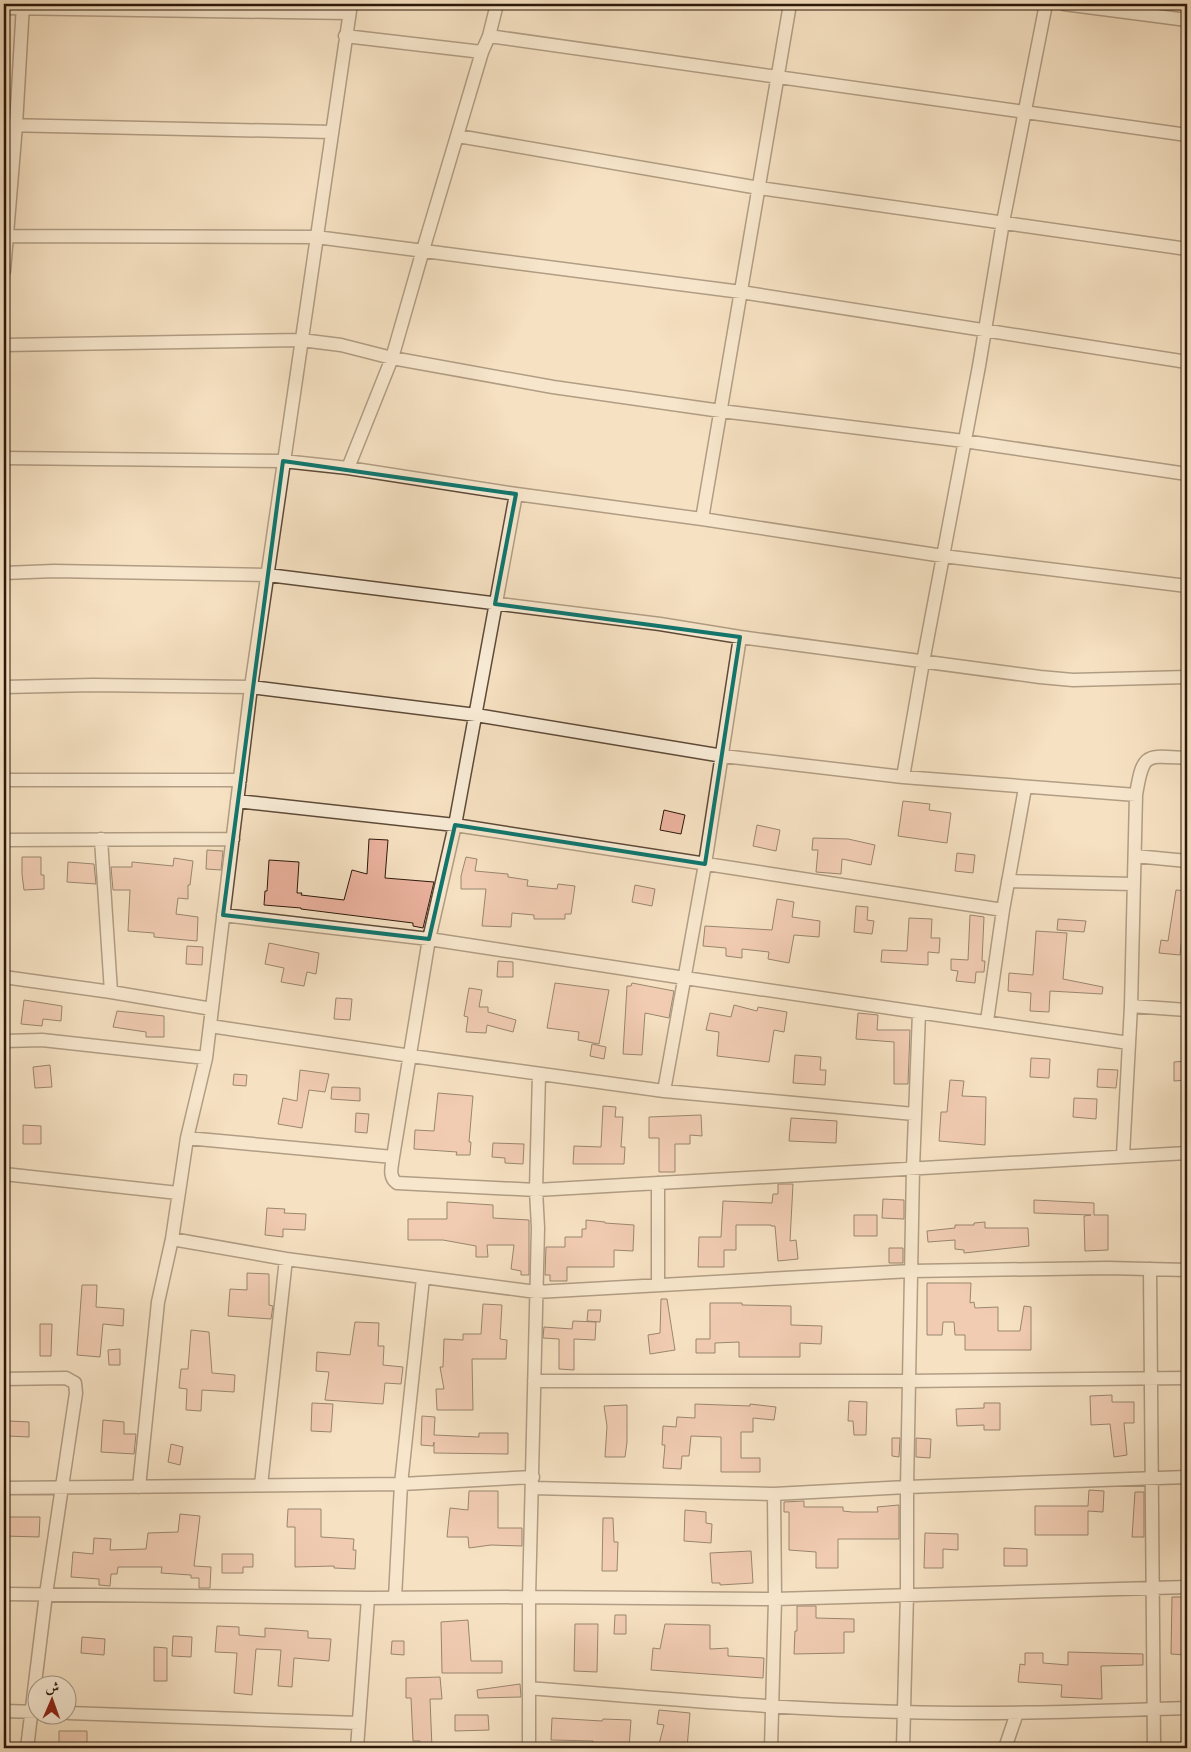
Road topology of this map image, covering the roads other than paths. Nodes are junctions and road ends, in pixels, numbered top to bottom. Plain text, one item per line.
1 (497, 4) edge
2 (790, 4) edge
3 (1046, 4) edge
4 (1064, 4) edge
5 (23, 5) edge
6 (4, 8) edge
7 (350, 8) edge
8 (1187, 20) edge
9 (345, 36) junction
10 (489, 36) junction
11 (482, 52) junction
12 (777, 77) junction
13 (1026, 112) junction
14 (10, 125) edge
15 (332, 132) junction
16 (1187, 135) edge
17 (458, 136) junction
18 (759, 188) junction
19 (1003, 222) junction
20 (5, 236) edge
21 (316, 237) junction
22 (1187, 249) edge
23 (422, 250) junction
24 (4, 271) edge
25 (741, 292) junction
26 (986, 331) junction
27 (301, 340) junction
28 (4, 345) edge
29 (392, 358) junction
30 (1187, 362) edge
31 (721, 411) junction
32 (964, 441) junction
33 (4, 458) edge
34 (283, 461) junction
35 (348, 468) junction
36 (1187, 474) edge
37 (516, 494) junction
38 (702, 519) junction
39 (943, 556) junction
40 (4, 573) edge
41 (268, 575) junction
42 (1187, 586) edge
43 (495, 604) junction
44 (740, 637) junction
45 (923, 662) junction
46 (1187, 677) edge
47 (4, 687) edge
48 (251, 687) junction
49 (476, 715) junction
50 (723, 756) junction
51 (1187, 758) edge
52 (903, 777) junction
53 (4, 780) edge
54 (240, 780) junction
55 (1025, 788) junction
56 (1136, 795) junction
57 (237, 801) junction
58 (455, 826) junction
59 (101, 839) junction
60 (233, 839) junction
61 (4, 840) edge
62 (1135, 856) junction
63 (1187, 861) edge
64 (704, 864) junction
65 (1008, 881) junction
66 (1133, 884) junction
67 (1003, 910) junction
68 (223, 915) junction
69 (429, 939) junction
70 (4, 977) edge
71 (685, 978) junction
72 (111, 992) junction
73 (1131, 1006) junction
74 (212, 1009) junction
75 (1187, 1010) edge
76 (919, 1013) junction
77 (987, 1021) junction
78 (210, 1026) junction
79 (4, 1041) edge
80 (1129, 1043) junction
81 (410, 1056) junction
82 (206, 1058) junction
83 (539, 1074) junction
84 (664, 1091) junction
85 (914, 1114) junction
86 (187, 1138) junction
87 (1187, 1153) edge
88 (1124, 1155) junction
89 (392, 1157) junction
90 (913, 1168) junction
91 (4, 1174) edge
92 (658, 1183) junction
93 (536, 1190) junction
94 (178, 1193) junction
95 (172, 1239) junction
96 (286, 1259) junction
97 (1150, 1269) junction
98 (1187, 1270) edge
99 (911, 1271) junction
100 (423, 1278) junction
101 (658, 1285) junction
102 (536, 1292) junction
103 (1152, 1378) junction
104 (1187, 1378) edge
105 (4, 1379) edge
106 (534, 1381) junction
107 (909, 1381) junction
108 (1187, 1477) edge
109 (1151, 1478) junction
110 (533, 1482) junction
111 (401, 1484) junction
112 (261, 1485) junction
113 (139, 1487) junction
114 (907, 1487) junction
115 (4, 1488) edge
116 (63, 1488) junction
117 (774, 1494) junction
118 (1187, 1587) edge
119 (1152, 1588) junction
120 (4, 1594) edge
121 (46, 1594) junction
122 (907, 1594) junction
123 (529, 1597) junction
124 (368, 1598) junction
125 (395, 1598) junction
126 (775, 1599) junction
127 (38, 1674) edge
128 (529, 1688) junction
129 (772, 1707) junction
130 (1187, 1708) edge
131 (1153, 1709) junction
132 (4, 1711) edge
133 (28, 1712) edge
134 (903, 1712) junction
135 (78, 1713) edge
136 (1016, 1713) junction
137 (359, 1723) junction
138 (32, 1724) edge
139 (27, 1748) edge
140 (357, 1748) edge
141 (529, 1748) edge
142 (771, 1748) edge
143 (902, 1748) edge
144 (1005, 1748) edge
145 (1154, 1748) edge

1 - 10 street
2 - 12 street
3 - 13 street
4 - 8 street
5 - 6 street
5 - 7 street
5 - 14 street
7 - 9 street
9 - 11 street
9 - 15 street
10 - 11 street
10 - 12 street
11 - 17 street
12 - 13 street
12 - 18 street
13 - 16 street
13 - 19 street
14 - 15 street
14 - 20 street
15 - 21 street
17 - 18 street
17 - 23 street
18 - 19 street
18 - 25 street
19 - 22 street
19 - 26 street
20 - 21 street
20 - 24 street
21 - 23 street
21 - 27 street
23 - 25 street
23 - 29 street
25 - 26 street
25 - 31 street
26 - 30 street
26 - 32 street
27 - 28 street
27 - 29 street
27 - 34 street
29 - 31 street
29 - 35 street
31 - 32 street
31 - 38 street
32 - 36 street
32 - 39 street
33 - 34 street
34 - 35 street
34 - 41 street
35 - 37 street
37 - 38 street
37 - 43 street
38 - 39 street
39 - 42 street
39 - 45 street
40 - 41 street
41 - 43 street
41 - 48 street
43 - 44 street
43 - 49 street
44 - 45 street
44 - 50 street
45 - 46 street
45 - 52 street
47 - 48 street
48 - 49 street
48 - 54 street
49 - 50 street
49 - 58 street
50 - 52 street
50 - 64 street
51 - 56 street
52 - 55 street
53 - 54 street
54 - 57 street
55 - 56 street
55 - 65 street
56 - 62 street
57 - 58 street
57 - 60 street
58 - 64 street
58 - 69 street
59 - 60 street
59 - 61 street
59 - 72 street
60 - 68 street
62 - 63 street
62 - 66 street
64 - 67 street
64 - 71 street
65 - 66 street
65 - 67 street
66 - 73 street
67 - 77 street
68 - 69 street
68 - 74 street
69 - 71 street
69 - 81 street
70 - 72 street
71 - 76 street
71 - 84 street
72 - 74 street
73 - 75 street
73 - 80 street
74 - 78 street
76 - 77 street
76 - 85 street
77 - 80 street
78 - 81 street
78 - 82 street
79 - 82 street
80 - 88 street
81 - 83 street
81 - 89 street
82 - 86 street
83 - 84 street
83 - 93 street
84 - 85 street
85 - 90 street
86 - 89 street
86 - 94 street
87 - 88 street
88 - 90 street
89 - 93 street
90 - 92 street
90 - 99 street
91 - 94 street
92 - 93 street
92 - 101 street
93 - 102 street
94 - 95 street
95 - 96 street
95 - 113 street
96 - 100 street
96 - 112 street
97 - 98 street
97 - 99 street
97 - 103 street
99 - 101 street
99 - 107 street
100 - 102 street
100 - 111 street
101 - 102 street
102 - 106 street
103 - 104 street
103 - 107 street
103 - 109 street
105 - 116 street
106 - 107 street
106 - 110 street
107 - 114 street
108 - 109 street
109 - 114 street
109 - 119 street
110 - 111 street
110 - 117 street
110 - 123 street
111 - 112 street
111 - 125 street
112 - 113 street
113 - 116 street
114 - 117 street
114 - 122 street
115 - 116 street
116 - 121 street
117 - 126 street
118 - 119 street
119 - 122 street
119 - 131 street
120 - 121 street
121 - 124 street
121 - 127 street
122 - 126 street
122 - 134 street
123 - 125 street
123 - 126 street
123 - 128 street
124 - 125 street
124 - 137 street
126 - 129 street
128 - 129 street
128 - 141 street
129 - 134 street
129 - 142 street
130 - 131 street
131 - 136 street
131 - 145 street
132 - 133 street
134 - 136 street
134 - 143 street
135 - 137 street
136 - 144 street
137 - 140 street
138 - 139 street

